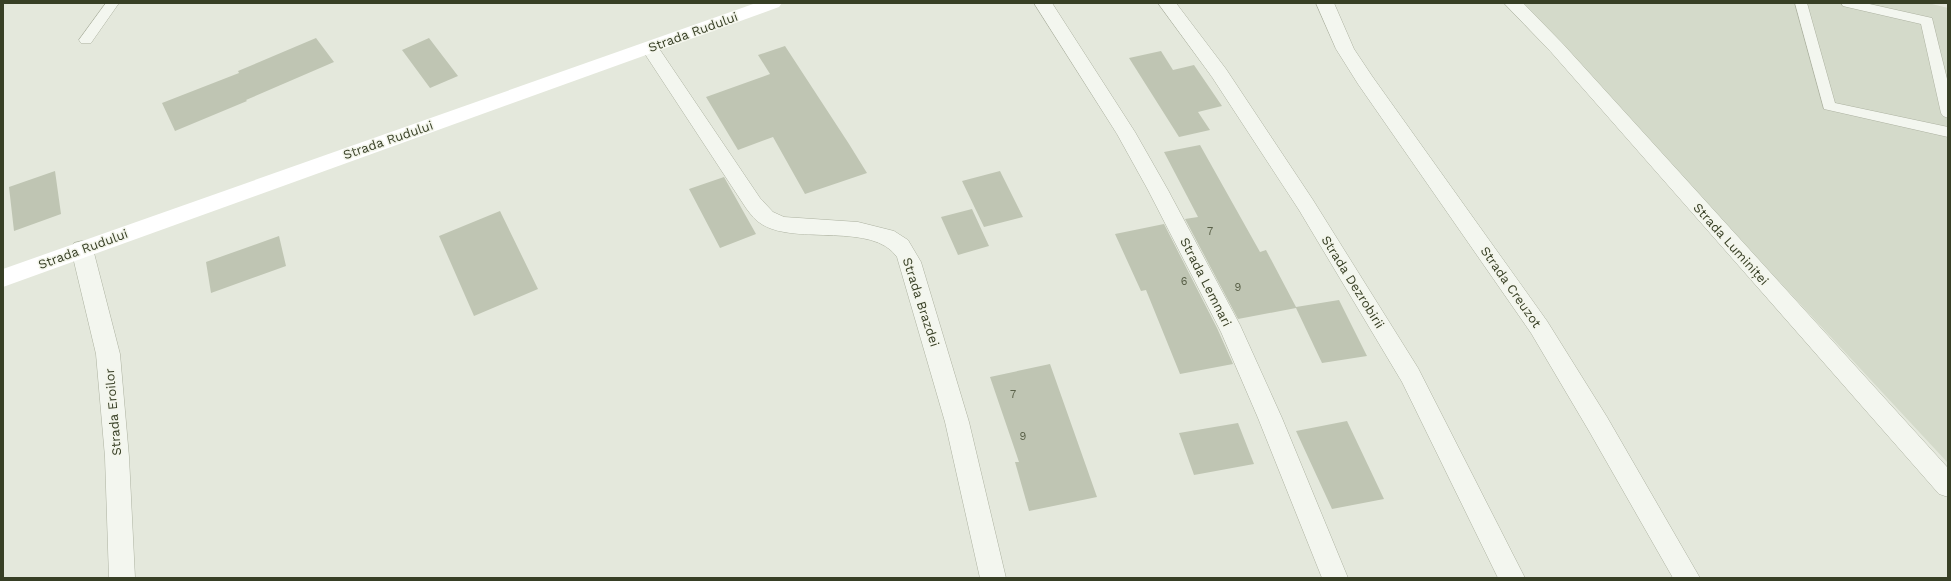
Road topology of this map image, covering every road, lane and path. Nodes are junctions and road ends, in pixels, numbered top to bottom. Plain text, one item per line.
1 (113, 3) edge
2 (773, 3) edge
3 (1043, 3) edge
4 (1167, 3) edge
5 (1325, 3) edge
6 (1513, 3) edge
7 (1802, 3) edge
8 (1847, 3) edge
9 (86, 40) dead end
10 (650, 48) junction
11 (1948, 113) edge
12 (1948, 132) edge
13 (82, 249) junction
14 (3, 278) edge
15 (1948, 486) edge
16 (122, 578) edge
17 (993, 578) edge
18 (1335, 578) edge
19 (1512, 578) edge
20 (1687, 578) edge

1 - 9 lane
2 - 10 main road, Strada Rudului
3 - 18 street, Strada Lemnari
4 - 19 street, Strada Dezrobirii
5 - 20 street, Strada Creuzot
6 - 15 street, Strada Luminiței
7 - 12 lane
8 - 11 lane
10 - 13 main road, Strada Rudului
10 - 17 street, Strada Brazdei
13 - 14 main road, Strada Rudului
13 - 16 street, Strada Eroilor

